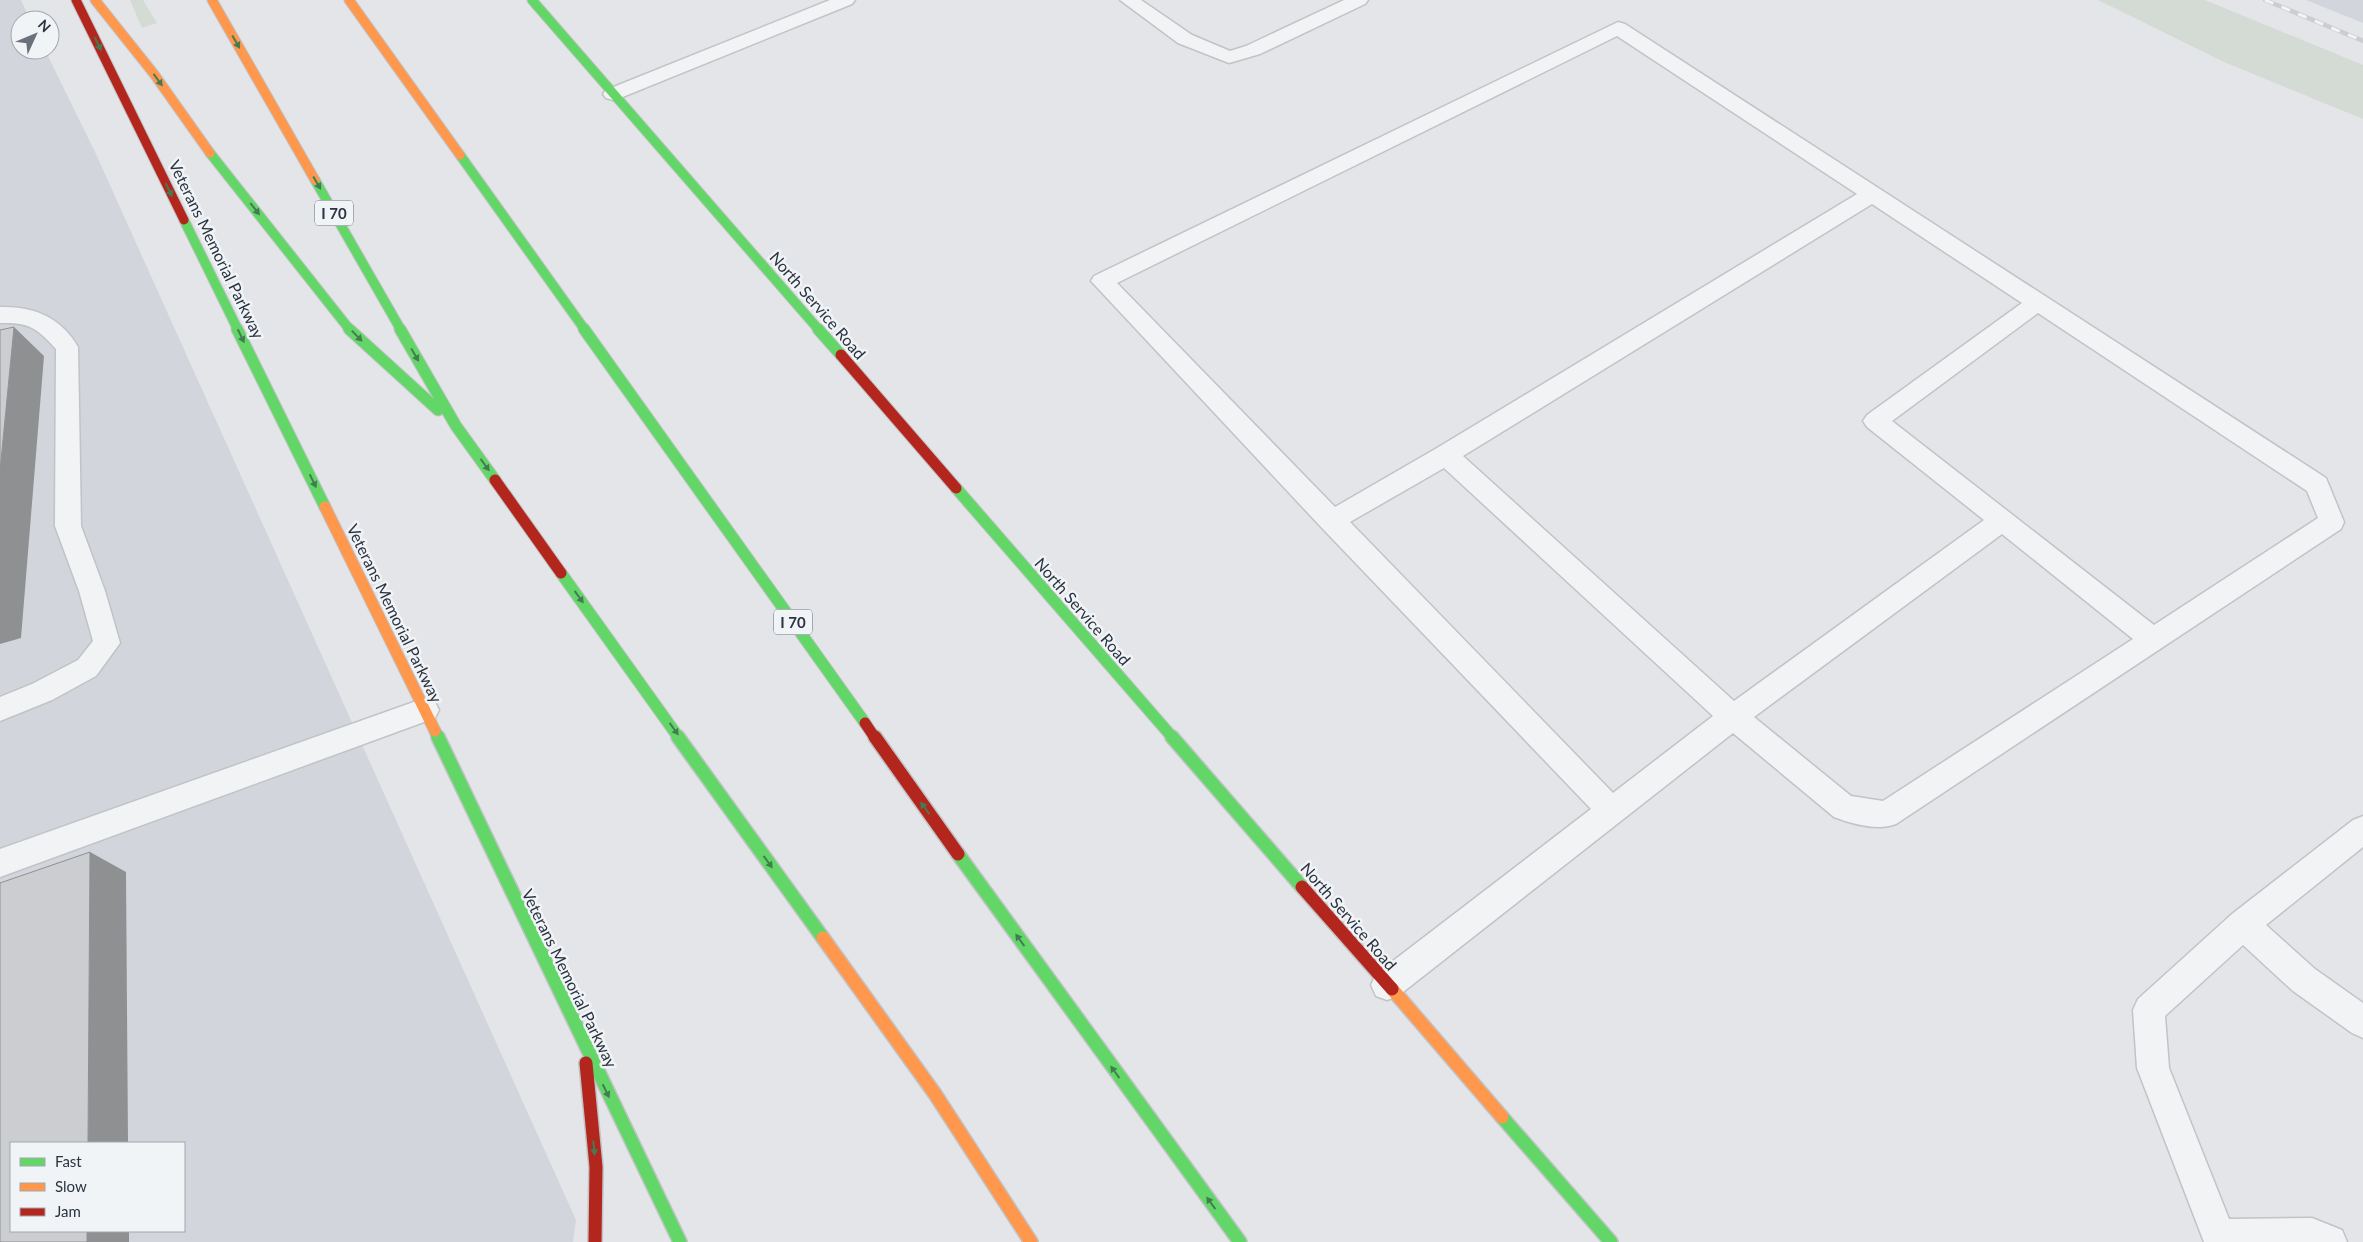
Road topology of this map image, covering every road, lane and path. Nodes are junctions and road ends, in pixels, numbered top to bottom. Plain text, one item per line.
1 (76, 0) edge
2 (95, 0) edge
3 (212, 0) edge
4 (348, 0) edge
5 (532, 0) edge
6 (846, 0) edge
7 (1129, 0) edge
8 (1359, 0) edge
9 (613, 94) junction
10 (1873, 194) junction
11 (2038, 302) junction
12 (0, 315) edge
13 (456, 426) junction
14 (1446, 455) junction
15 (2003, 520) junction
16 (1331, 521) junction
17 (2153, 639) junction
18 (0, 709) edge
19 (425, 710) junction
20 (1733, 717) junction
21 (1613, 812) junction
22 (2363, 829) edge
23 (0, 863) edge
24 (2243, 924) junction
25 (1387, 985) junction
26 (2363, 1022) edge
27 (585, 1047) junction
28 (2220, 1239) edge
29 (595, 1242) edge
30 (680, 1242) edge
31 (1031, 1242) edge
32 (1240, 1242) edge
33 (1611, 1242) edge
34 (2330, 1242) edge

1 -> 19 main road, Veterans Memorial Parkway
2 -> 13 main road
3 -> 13 main road, I 70
32 -> 4 main road, I 70
5 - 9 main road, North Service Road
6 - 9 lane
7 - 8 lane
9 - 25 main road, North Service Road
10 - 11 lane
10 - 14 lane
10 - 16 lane
11 - 15 lane
11 - 17 lane
12 - 18 lane
13 -> 31 main road, I 70
14 - 16 lane
14 - 20 lane
15 - 17 lane
15 - 20 lane
16 - 21 lane
17 - 20 lane
19 - 23 lane
19 - 27 main road, Veterans Memorial Parkway
20 - 21 lane
21 - 25 lane
22 - 24 lane
24 - 26 lane
24 - 28 lane
25 - 33 main road, North Service Road
27 -> 29 main road
27 -> 30 main road, Veterans Memorial Parkway
28 - 34 lane

